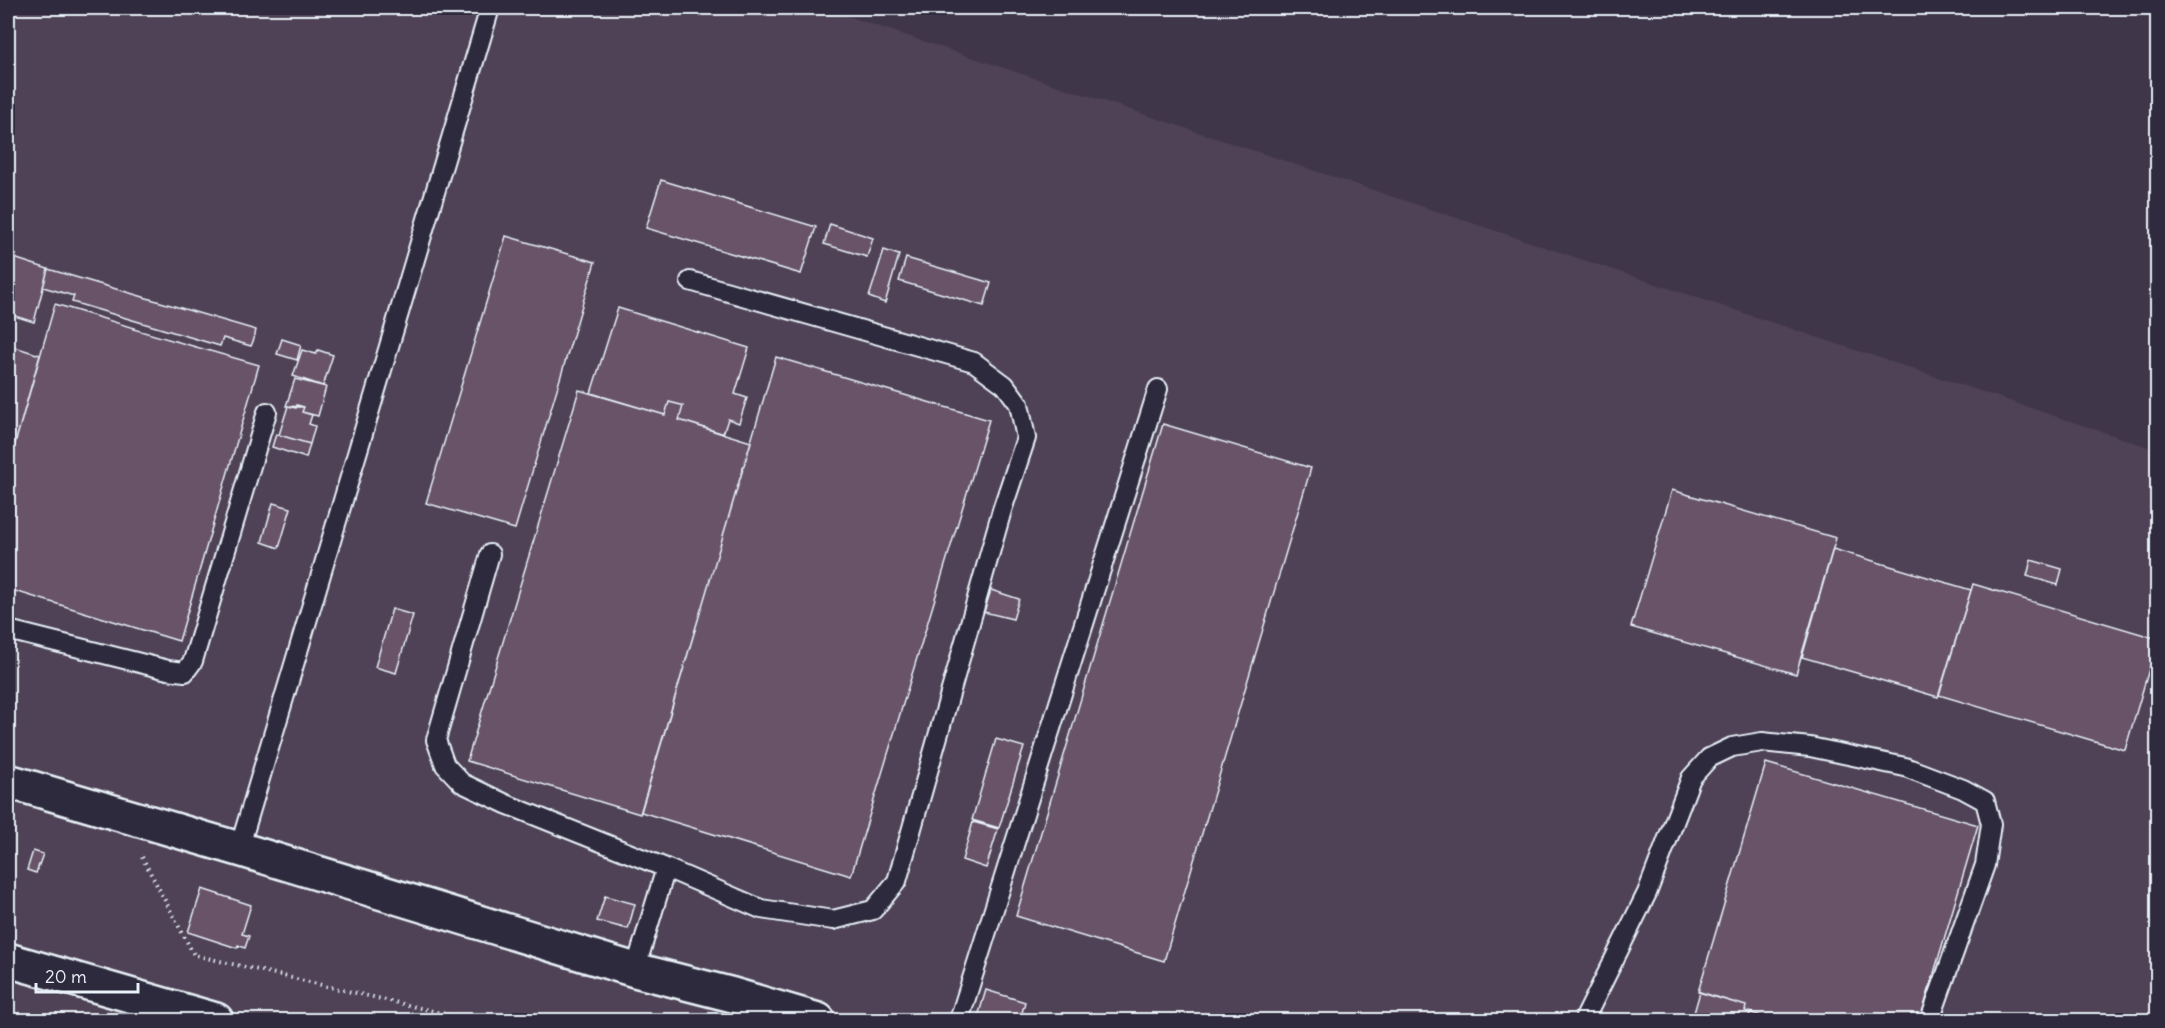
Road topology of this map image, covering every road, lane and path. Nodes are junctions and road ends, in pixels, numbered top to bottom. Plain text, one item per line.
1 (490, 8) edge
2 (690, 282) dead end
3 (1158, 389) dead end
4 (267, 412) dead end
5 (490, 554) dead end
6 (8, 630) edge
7 (8, 781) edge
8 (119, 814) junction
9 (239, 849) junction
10 (666, 867) junction
11 (8, 960) edge
12 (635, 970) junction
13 (733, 1008) edge
14 (216, 1020) edge
15 (471, 1020) edge
16 (818, 1020) edge
17 (959, 1020) edge
18 (1584, 1020) edge
19 (1930, 1020) edge

1 - 9 lane
2 - 10 lane
3 - 17 lane
4 - 6 lane
5 - 10 lane
7 - 8 street
8 - 9 street
8 - 15 path
9 - 12 street
10 - 12 lane
11 - 14 street
12 - 13 street
13 - 16 street
18 - 19 lane

